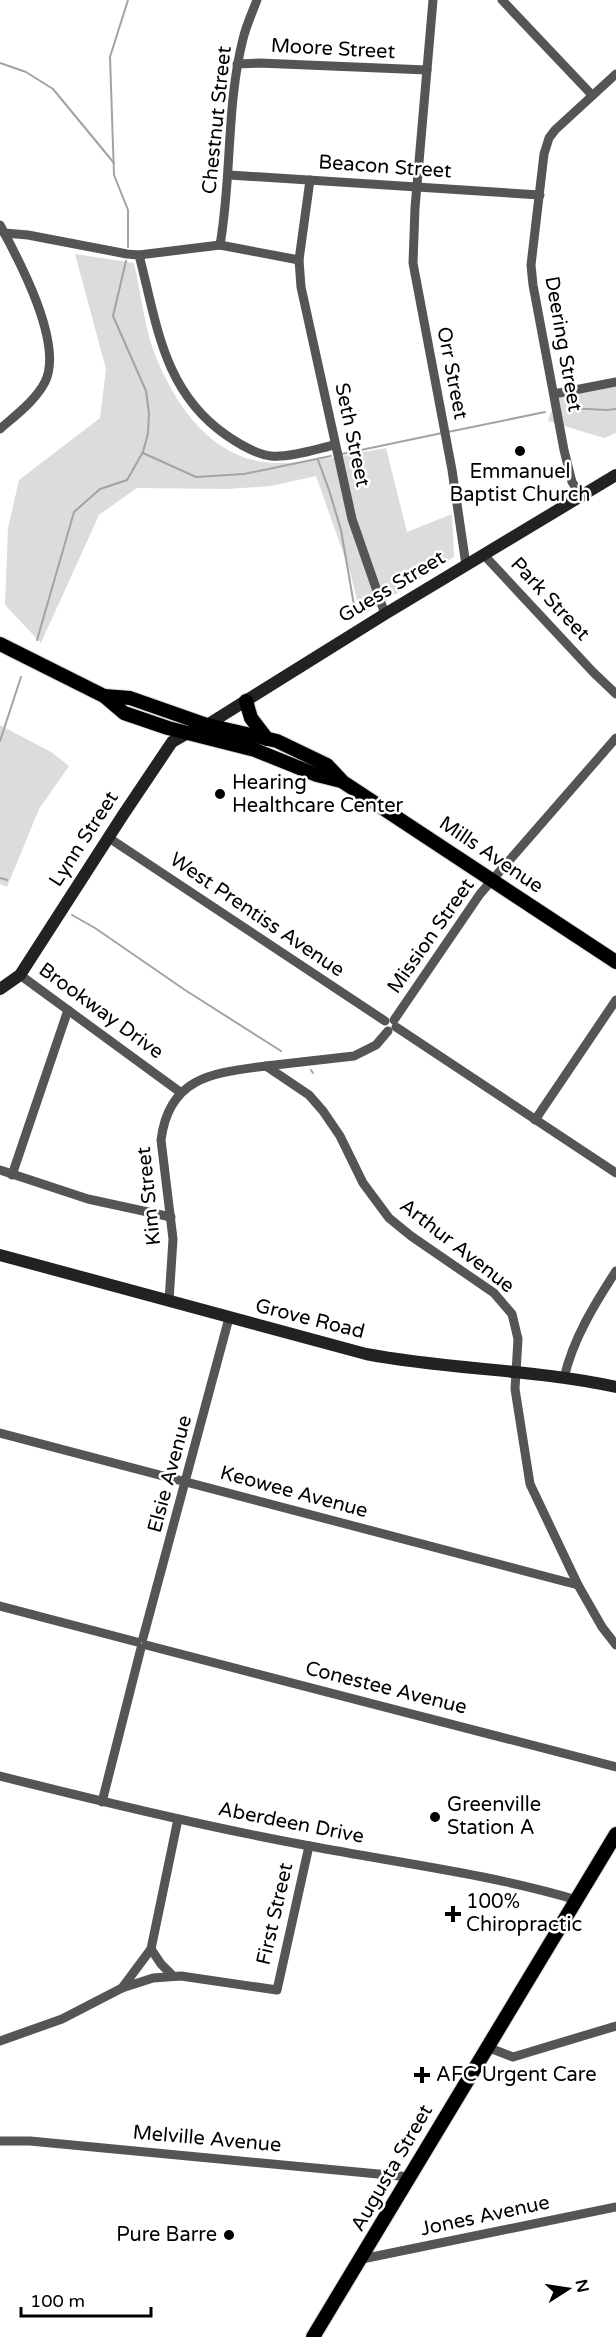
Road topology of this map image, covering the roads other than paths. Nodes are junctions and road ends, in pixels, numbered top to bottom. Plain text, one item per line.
1 (257, 0) edge
2 (433, 0) edge
3 (502, 0) edge
4 (237, 64) junction
5 (427, 70) junction
6 (616, 74) edge
7 (592, 95) junction
8 (229, 175) junction
9 (310, 180) junction
10 (418, 187) junction
11 (540, 195) junction
12 (2, 229) edge
13 (220, 245) junction
14 (139, 255) junction
15 (299, 260) junction
16 (616, 382) edge
17 (554, 394) junction
18 (0, 429) edge
19 (334, 445) junction
20 (614, 478) edge
21 (581, 495) junction
22 (483, 554) junction
23 (466, 565) junction
24 (385, 614) junction
25 (0, 644) edge
26 (616, 694) edge
27 (104, 696) junction
28 (246, 701) junction
29 (207, 725) junction
30 (189, 733) junction
31 (616, 738) edge
32 (267, 739) junction
33 (343, 782) junction
34 (109, 838) junction
35 (494, 880) junction
36 (616, 962) edge
37 (20, 975) junction
38 (0, 989) edge
39 (616, 999) edge
40 (68, 1010) junction
41 (391, 1025) junction
42 (266, 1066) junction
43 (180, 1092) junction
44 (535, 1120) junction
45 (0, 1170) edge
46 (616, 1173) edge
47 (12, 1175) junction
48 (171, 1217) junction
49 (0, 1255) edge
50 (616, 1271) edge
51 (169, 1301) junction
52 (229, 1318) junction
53 (517, 1373) junction
54 (564, 1378) junction
55 (616, 1387) edge
56 (0, 1433) edge
57 (186, 1483) junction
58 (578, 1585) junction
59 (0, 1606) edge
60 (142, 1643) junction
61 (616, 1645) edge
62 (616, 1767) edge
63 (0, 1776) edge
64 (102, 1802) junction
65 (178, 1820) junction
66 (616, 1834) edge
67 (309, 1846) junction
68 (577, 1900) junction
69 (151, 1949) junction
70 (173, 1976) junction
71 (122, 1988) junction
72 (616, 2026) edge
73 (0, 2041) edge
74 (487, 2047) junction
75 (0, 2141) edge
76 (410, 2177) junction
77 (616, 2207) edge
78 (362, 2259) junction
79 (313, 2337) edge

1 - 4 street, Chestnut Street
2 - 5 street, Orr Street
3 - 7 street
4 - 5 street, Moore Street
4 - 8 street, Chestnut Street
5 - 10 street, Orr Street
6 - 7 street, Deering Street
7 - 11 street, Deering Street
8 - 9 street, Beacon Street
8 - 13 street, Chestnut Street
9 - 10 street, Beacon Street
9 - 15 street, Seth Street
10 - 11 street, Beacon Street
10 - 23 street, Orr Street
11 - 17 street, Deering Street
12 - 14 street
12 - 18 street
13 - 14 street
13 - 15 street
14 - 19 street
15 - 19 street, Seth Street
16 - 17 street
17 - 21 street, Deering Street
19 - 24 street, Seth Street
20 - 21 street, Guess Street
21 - 22 street, Guess Street
22 - 23 street, Guess Street
22 - 26 street, Park Street
23 - 24 street, Guess Street
24 - 28 street, Guess Street
25 - 27 main road, Mills Avenue
27 - 29 main road, Mills Avenue
27 - 30 main road, Mills Avenue
28 - 29 street, Guess Street
28 - 32 main road
29 - 30 street, Guess Street
29 - 32 main road, Mills Avenue
30 - 33 main road, Mills Avenue
30 - 34 street, Lynn Street
31 - 35 street, Mission Street
32 - 33 main road, Mills Avenue
33 - 35 main road, Mills Avenue
34 - 37 street, Lynn Street
34 - 41 street, West Prentiss Avenue
35 - 36 main road, Mills Avenue
35 - 41 street, Mission Street
37 - 38 street, Brookway Drive
37 - 40 street, Brookway Drive
39 - 44 street
40 - 43 street, Brookway Drive
40 - 47 street
41 - 42 street, Mission Street
41 - 44 street, West Prentiss Avenue
42 - 43 street
42 - 53 street, Arthur Avenue
43 - 48 street, Kim Street
44 - 46 street, West Prentiss Avenue
45 - 47 street
47 - 48 street
48 - 51 street, Kim Street
49 - 51 street, Grove Road
50 - 54 street
51 - 52 street, Grove Road
52 - 53 street, Grove Road
52 - 57 street, Elsie Avenue
53 - 54 street, Grove Road
53 - 58 street, Arthur Avenue
54 - 55 street, Grove Road
56 - 57 street, Keowee Avenue
57 - 58 street, Keowee Avenue
57 - 60 street, Elsie Avenue
58 - 61 street, Arthur Avenue
59 - 60 street, Conestee Avenue
60 - 62 street, Conestee Avenue
60 - 64 street, Elsie Avenue
63 - 64 street, Aberdeen Drive
64 - 65 street, Aberdeen Drive
65 - 67 street, Aberdeen Drive
65 - 69 street
66 - 68 main road, Augusta Street
67 - 68 street, Aberdeen Drive
67 - 70 street, First Street
68 - 74 main road, Augusta Street
69 - 70 street
69 - 71 street
70 - 71 street
71 - 73 street
72 - 74 street
74 - 76 main road, Augusta Street
75 - 76 street, Melville Avenue
76 - 78 main road, Augusta Street
77 - 78 street, Jones Avenue
78 - 79 main road, Augusta Street

